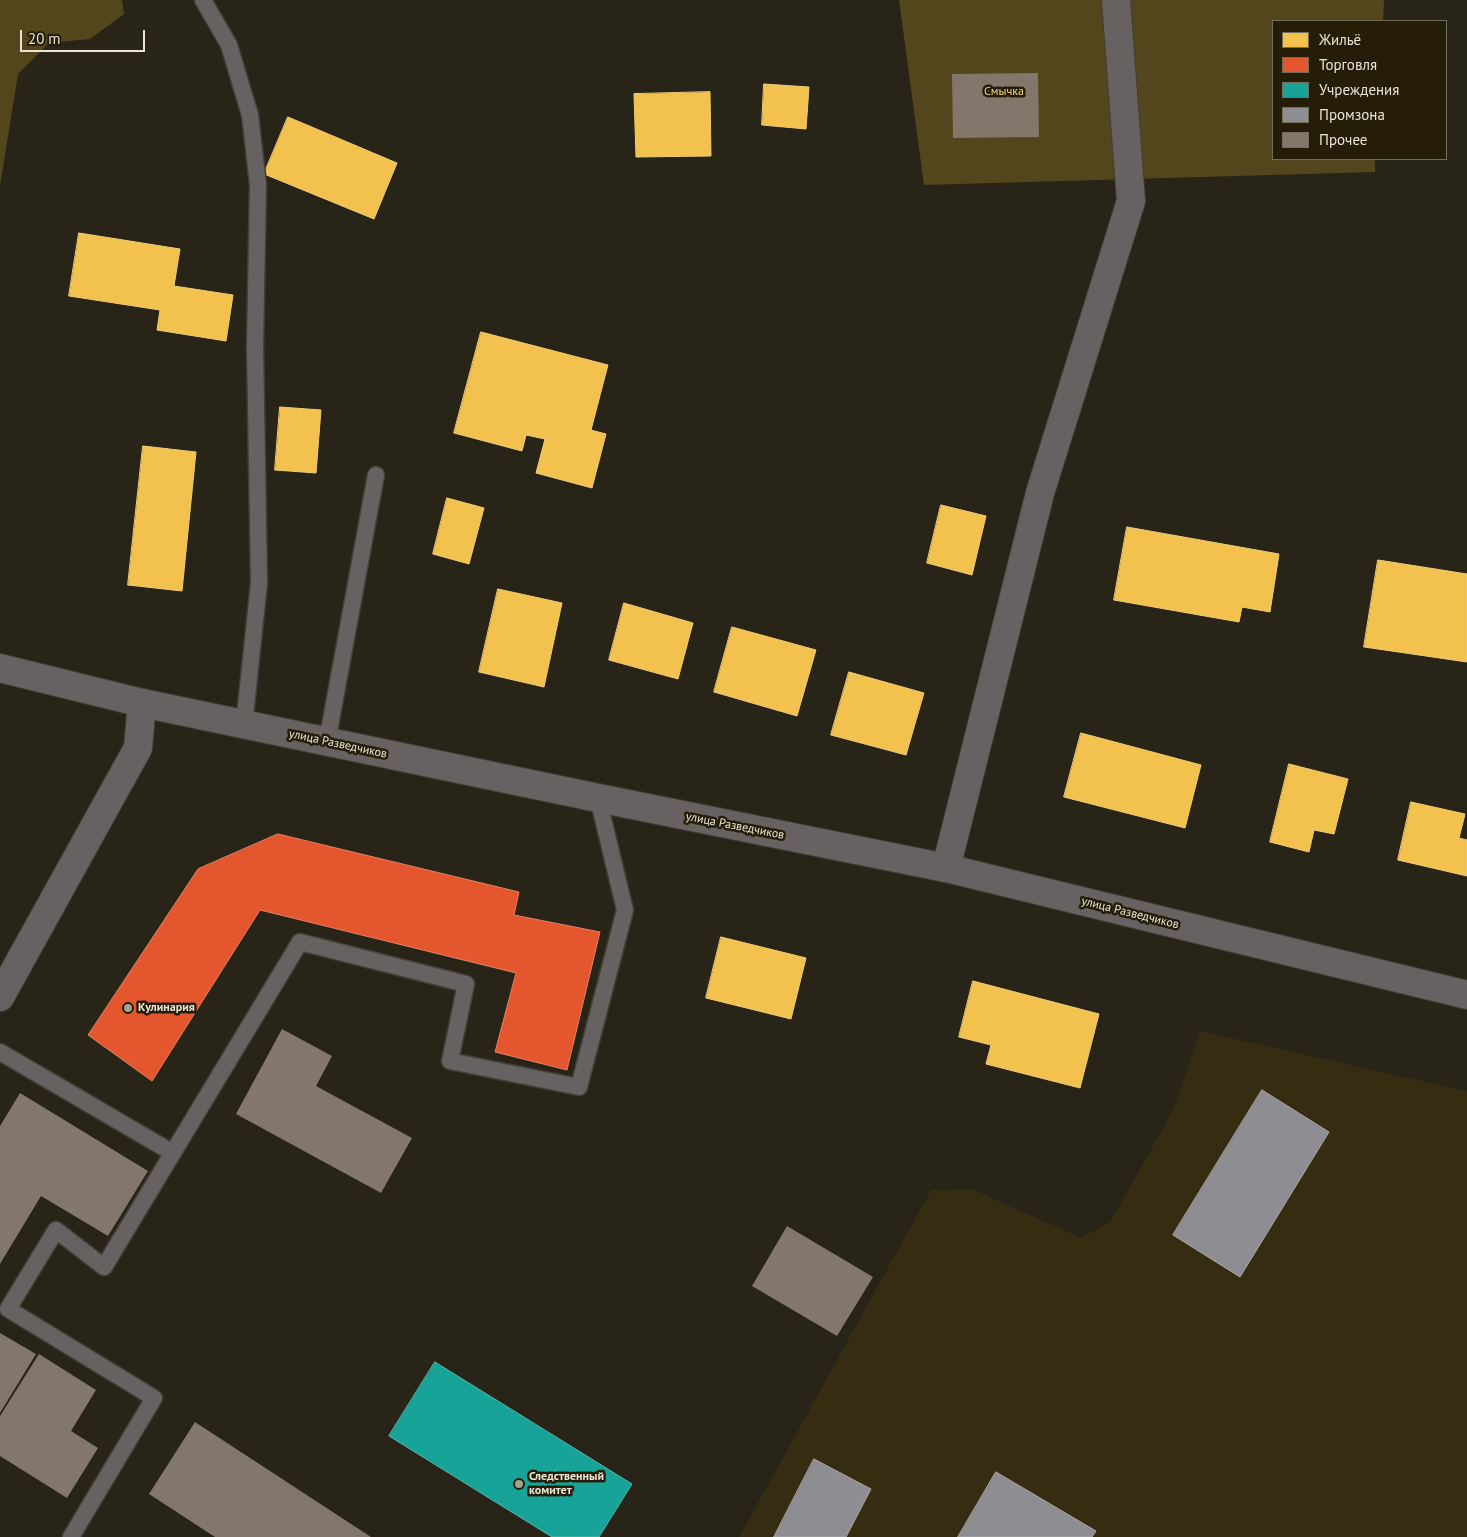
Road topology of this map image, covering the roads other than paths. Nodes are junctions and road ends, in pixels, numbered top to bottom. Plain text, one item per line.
1 (203, 0) edge
2 (1116, 0) edge
3 (376, 474) dead end
4 (0, 668) edge
5 (142, 703) junction
6 (244, 724) junction
7 (327, 742) junction
8 (598, 798) junction
9 (946, 868) junction
10 (1467, 995) edge
11 (0, 996) edge
12 (0, 1052) edge
13 (173, 1153) junction
14 (71, 1537) edge

1 - 6 lane
2 - 9 street
3 - 7 lane
4 - 5 street, улица Разведчиков
5 - 6 street, улица Разведчиков
5 - 11 street
6 - 7 street, улица Разведчиков
7 - 8 street, улица Разведчиков
8 - 9 street, улица Разведчиков
8 - 13 lane
9 - 10 street, улица Разведчиков
12 - 13 lane
13 - 14 lane

